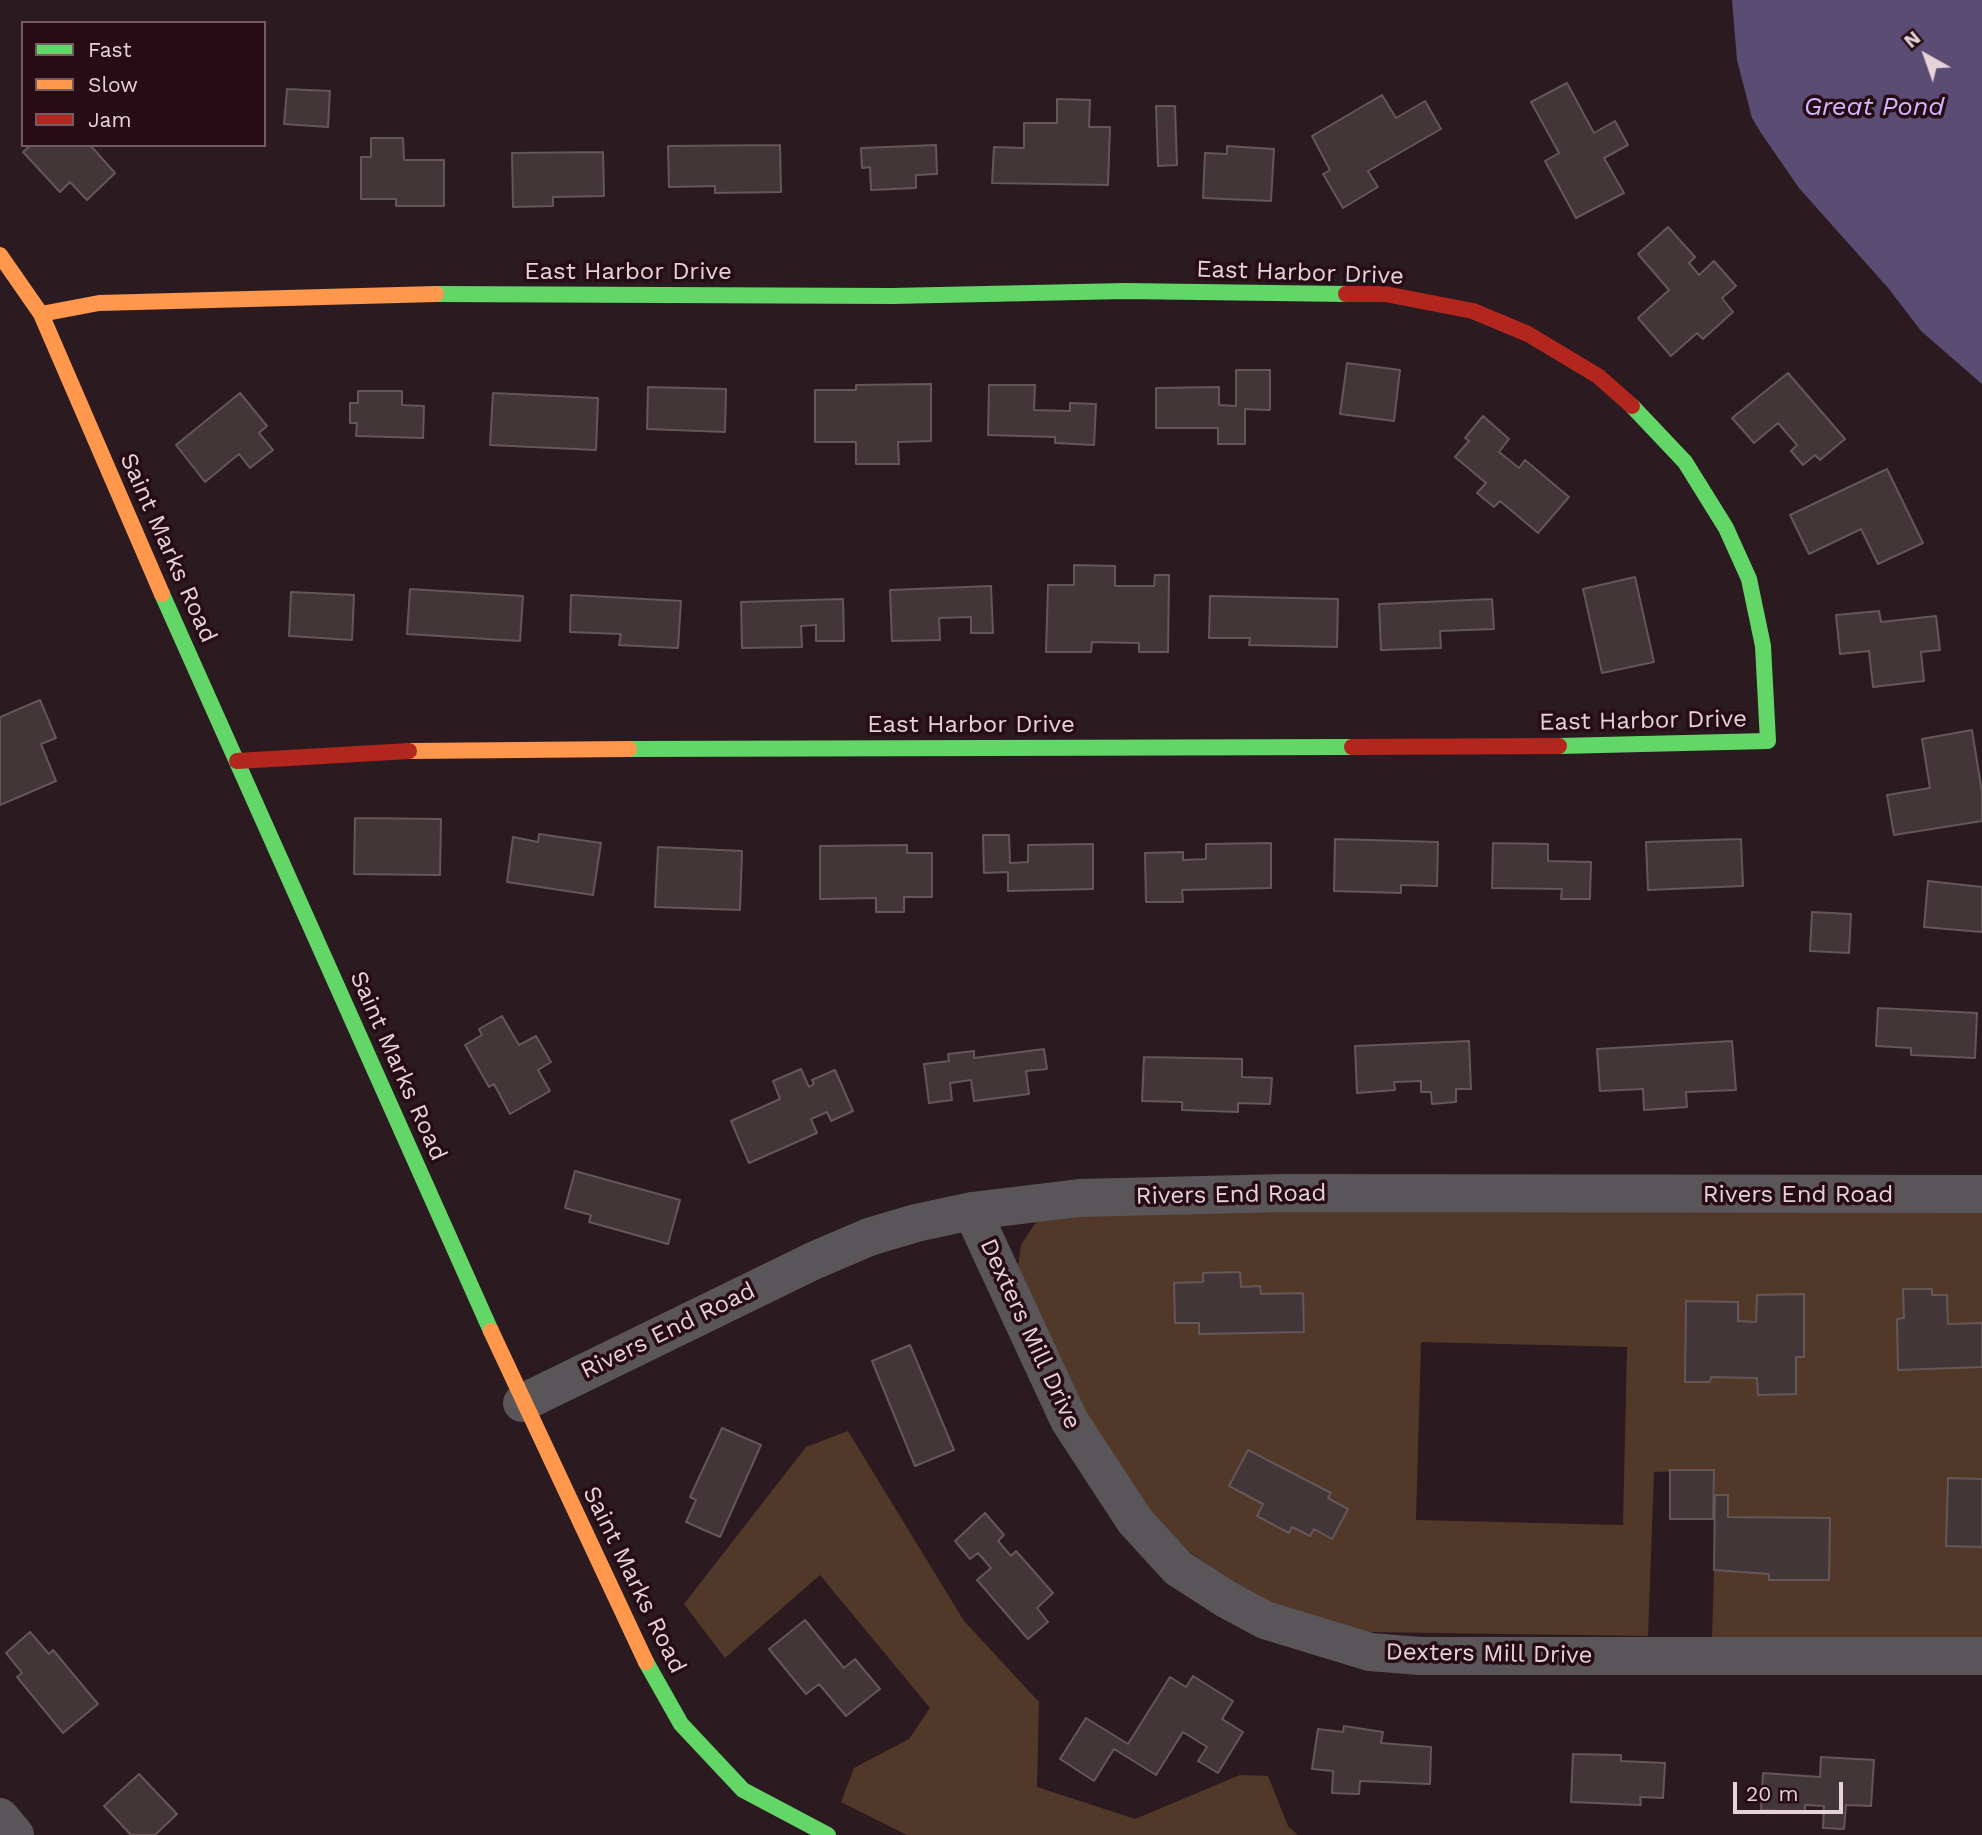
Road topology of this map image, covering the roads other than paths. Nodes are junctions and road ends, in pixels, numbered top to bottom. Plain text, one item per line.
1 (0, 255) edge
2 (41, 314) junction
3 (237, 761) junction
4 (1982, 1194) edge
5 (972, 1211) junction
6 (522, 1403) junction
7 (1982, 1656) edge
8 (0, 1817) edge
9 (15, 1835) edge
10 (828, 1835) edge

1 - 2 street, Saint Marks Road
2 - 3 street, Saint Marks Road
2 - 3 street, East Harbor Drive
3 - 6 street, Saint Marks Road
4 - 5 street, Rivers End Road
5 - 6 street, Rivers End Road
5 - 7 street, Dexters Mill Drive
6 - 10 street, Saint Marks Road
8 - 9 street

